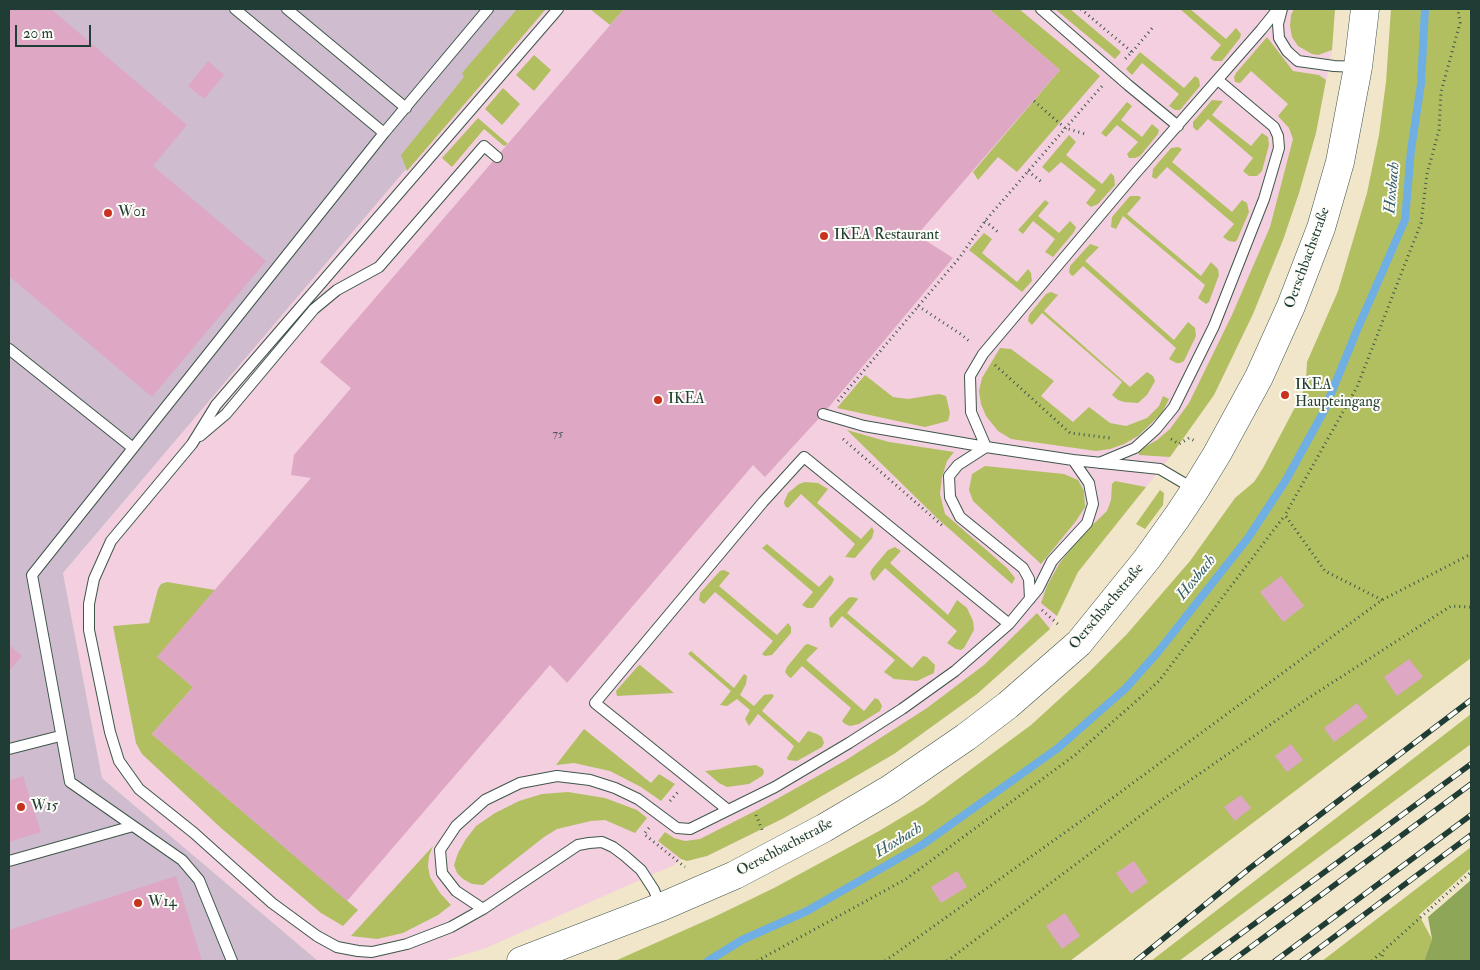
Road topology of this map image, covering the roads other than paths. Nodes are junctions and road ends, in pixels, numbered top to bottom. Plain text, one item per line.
1 (235, 9) edge
2 (287, 9) edge
3 (488, 9) edge
4 (558, 9) edge
5 (1041, 9) edge
6 (1278, 9) edge
7 (1282, 9) edge
8 (1365, 9) edge
9 (1358, 67) junction
10 (1218, 80) junction
11 (406, 108) junction
12 (1178, 126) junction
13 (384, 133) junction
14 (497, 157) dead end
15 (9, 349) edge
16 (822, 414) dead end
17 (192, 444) junction
18 (986, 447) junction
19 (133, 448) junction
20 (1073, 460) junction
21 (1099, 463) junction
22 (1195, 490) junction
23 (1030, 599) junction
24 (1009, 624) junction
25 (60, 736) junction
26 (9, 749) edge
27 (728, 810) junction
28 (132, 826) junction
29 (9, 861) edge
30 (661, 906) junction
31 (483, 909) junction
32 (232, 961) edge
33 (522, 961) edge

1 - 13 lane
2 - 11 lane
3 - 11 lane
4 - 17 lane
5 - 12 lane
6 - 10 lane
7 - 9 lane
8 - 9 main road, Oerschbachstraße
9 - 22 main road, Oerschbachstraße
10 - 12 lane
10 - 21 lane
11 - 13 lane
12 - 18 lane
13 - 19 lane
14 - 17 lane
15 - 19 lane
16 - 18 lane
17 - 31 lane
18 - 20 lane
18 - 23 lane
19 - 25 lane
20 - 21 lane
20 - 23 lane
21 - 22 lane
22 - 30 main road, Oerschbachstraße
23 - 24 lane
24 - 27 lane
24 - 27 lane
25 - 26 lane
25 - 28 lane
27 - 31 lane
28 - 29 lane
28 - 32 lane
30 - 31 lane
30 - 33 main road, Oerschbachstraße

